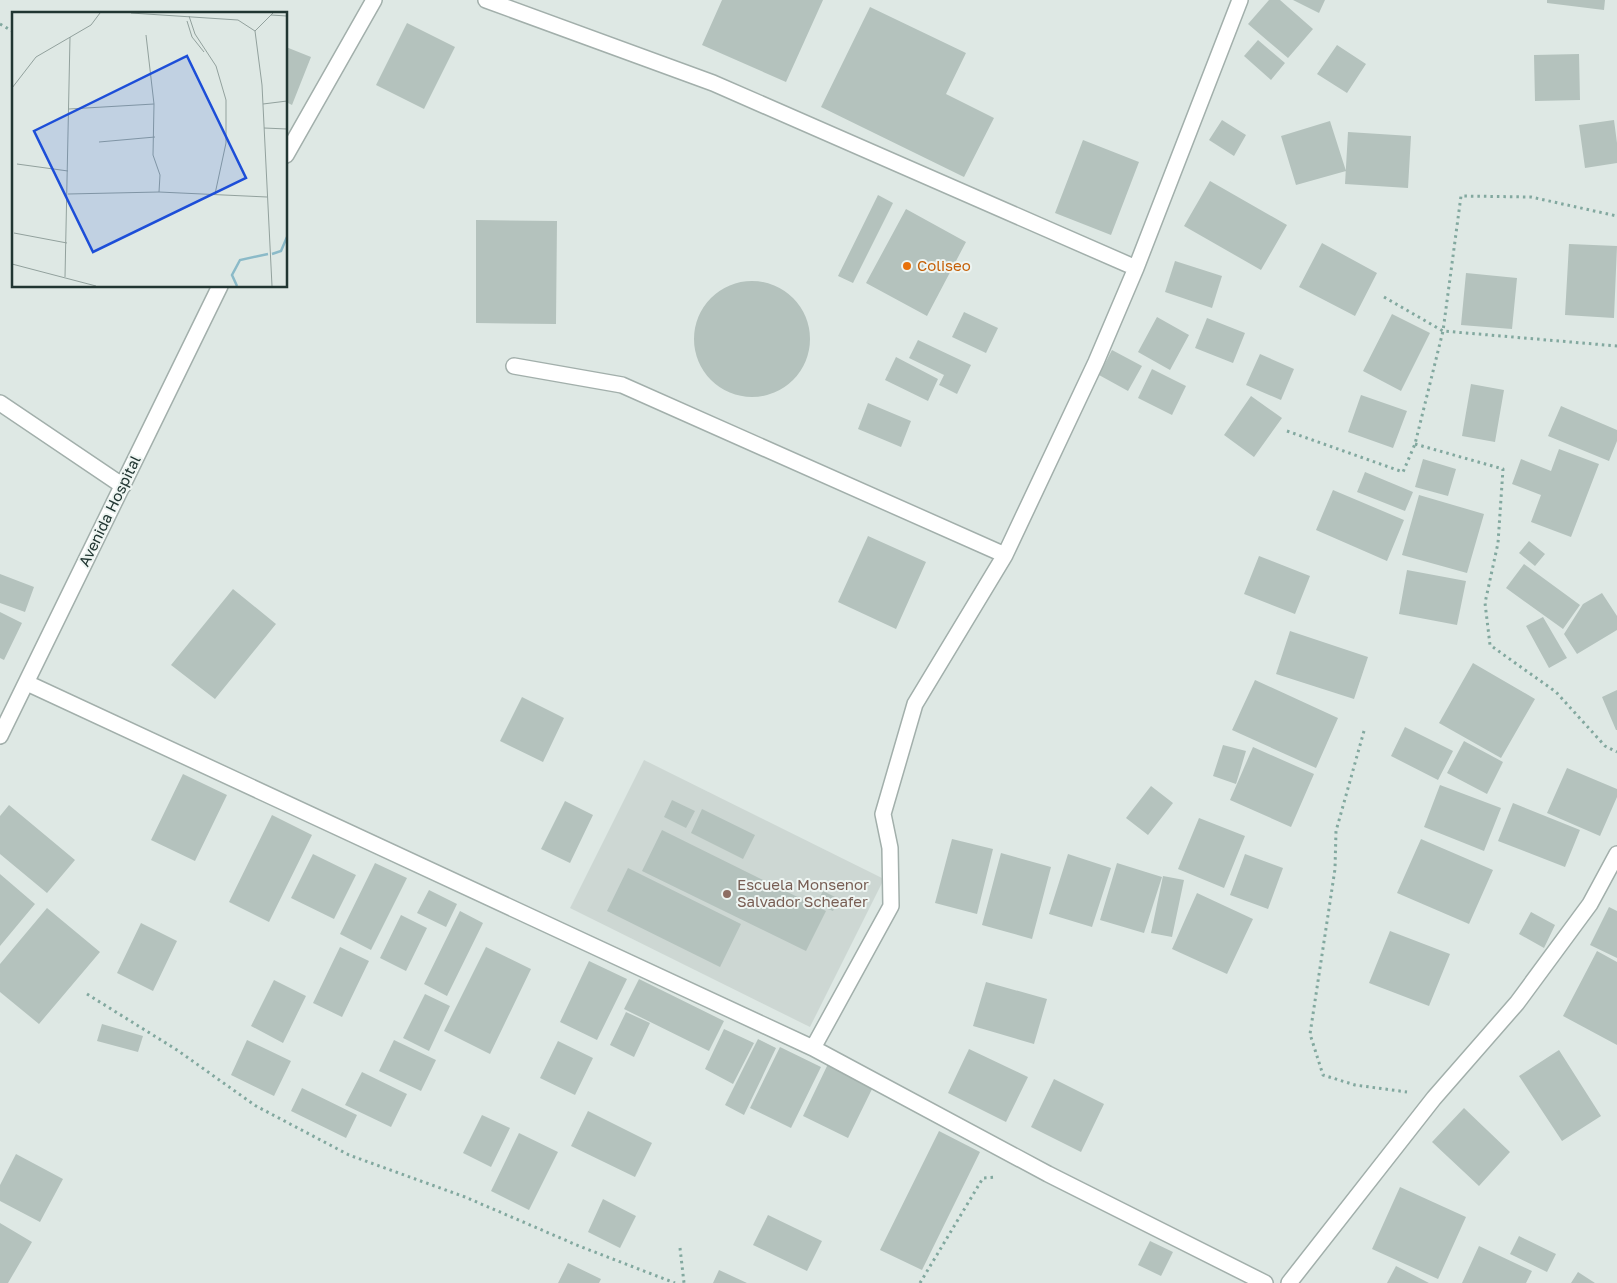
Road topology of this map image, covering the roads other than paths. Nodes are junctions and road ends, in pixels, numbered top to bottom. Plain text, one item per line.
1 (374, 0) edge
2 (486, 0) edge
3 (1240, 0) edge
4 (288, 151) edge
5 (1136, 268) junction
6 (219, 288) edge
7 (514, 366) dead end
8 (0, 403) edge
9 (123, 486) junction
10 (1004, 556) junction
11 (27, 684) junction
12 (0, 736) edge
13 (1617, 854) edge
14 (813, 1048) junction
15 (1265, 1283) edge
16 (1289, 1283) edge

1 - 4 street
2 - 5 street
3 - 5 street
5 - 10 street
6 - 9 street, Avenida Hospital
7 - 10 street
8 - 9 street
9 - 11 street, Avenida Hospital
10 - 14 street
11 - 12 street, Avenida Hospital
11 - 14 street
13 - 16 street
14 - 15 street

